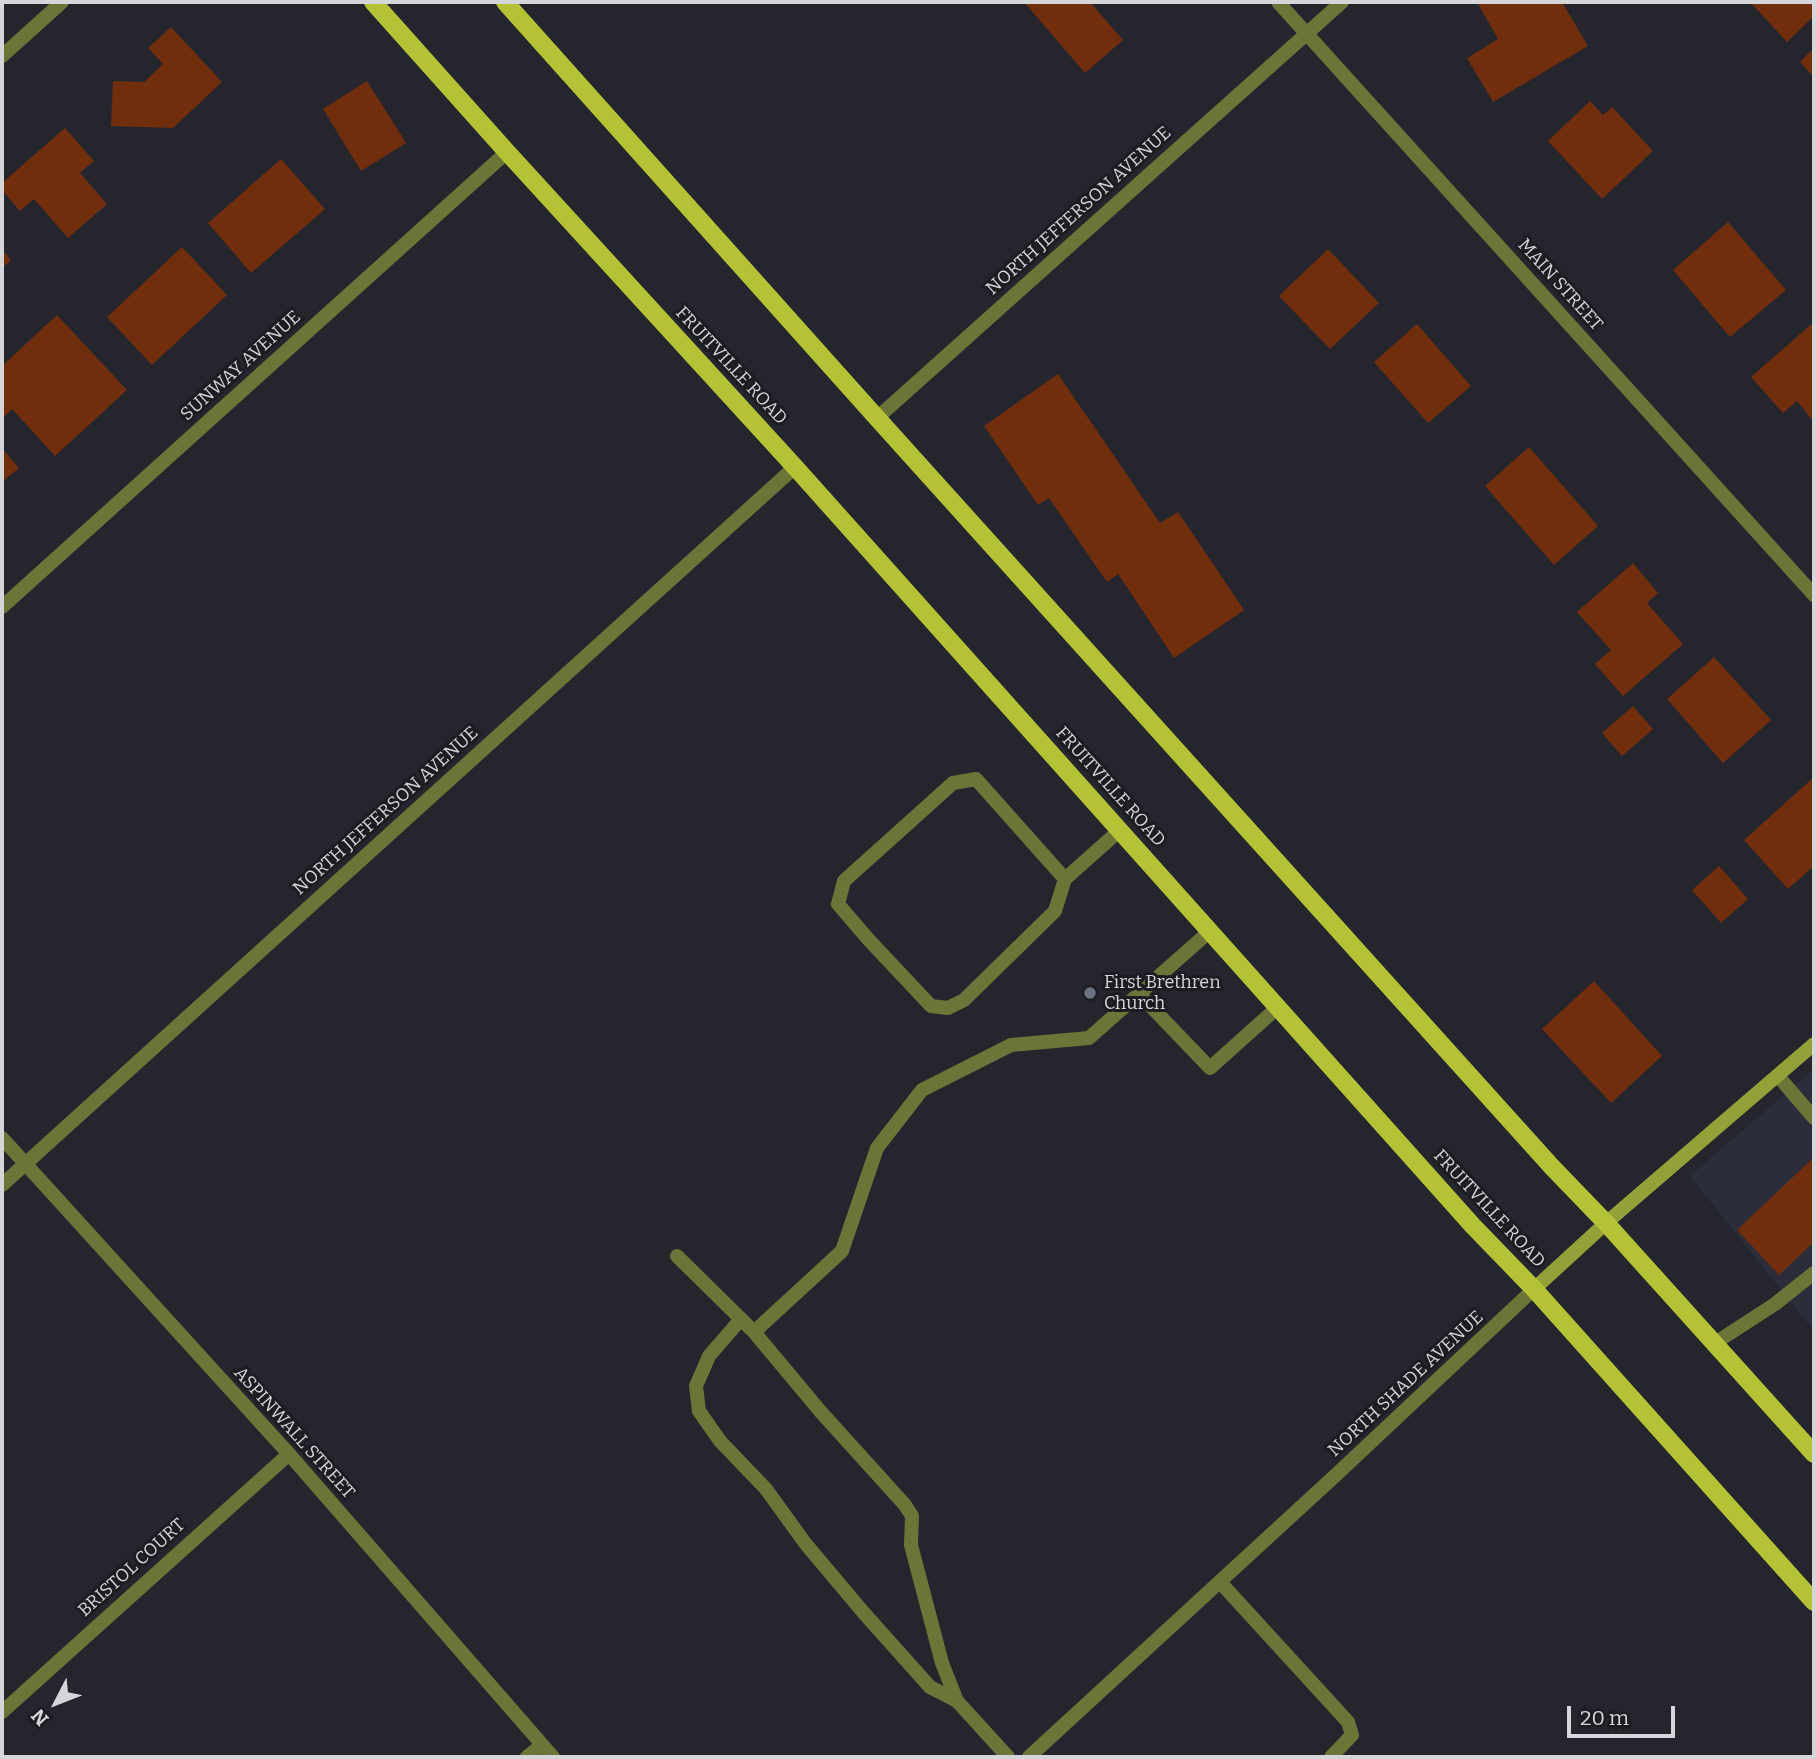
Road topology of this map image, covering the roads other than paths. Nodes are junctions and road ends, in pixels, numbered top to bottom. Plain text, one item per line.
1 (62, 2) edge
2 (373, 2) edge
3 (505, 2) edge
4 (1278, 2) edge
5 (1342, 2) edge
6 (1306, 33) junction
7 (2, 56) edge
8 (507, 152) junction
9 (877, 418) junction
10 (796, 467) junction
11 (1814, 595) edge
12 (2, 607) edge
13 (1120, 830) junction
14 (1065, 879) junction
15 (1210, 931) junction
16 (1139, 994) junction
17 (1278, 1007) junction
18 (1814, 1044) edge
19 (1778, 1076) junction
20 (1814, 1118) edge
21 (2, 1138) edge
22 (24, 1164) junction
23 (2, 1185) edge
24 (1606, 1223) junction
25 (677, 1256) dead end
26 (1814, 1273) edge
27 (1534, 1289) junction
28 (741, 1319) junction
29 (754, 1332) junction
30 (1714, 1343) junction
31 (289, 1454) junction
32 (1814, 1454) edge
33 (1220, 1582) junction
34 (1814, 1602) edge
35 (957, 1701) junction
36 (2, 1712) edge
37 (542, 1745) junction
38 (527, 1757) edge
39 (553, 1757) edge
40 (1008, 1757) edge
41 (1029, 1757) edge
42 (1331, 1757) edge

1 - 7 street
2 - 8 main road, FRUITVILLE ROAD
3 - 9 main road
4 - 6 street, MAIN STREET
5 - 6 street, NORTH JEFFERSON AVENUE
6 - 9 street, NORTH JEFFERSON AVENUE
6 - 11 street, MAIN STREET
8 - 10 main road, FRUITVILLE ROAD
8 - 12 street, SUNWAY AVENUE
9 - 24 main road
10 - 13 main road, FRUITVILLE ROAD
10 - 22 street, NORTH JEFFERSON AVENUE
13 - 14 street
13 - 15 main road, FRUITVILLE ROAD
14 - 14 street
15 - 16 street
15 - 17 main road, FRUITVILLE ROAD
16 - 17 street
16 - 29 street
17 - 27 main road, FRUITVILLE ROAD
18 - 19 street, NORTH SHADE AVENUE
19 - 20 street
19 - 24 street, NORTH SHADE AVENUE
21 - 22 street, ASPINWALL STREET
22 - 23 street, NORTH JEFFERSON AVENUE
22 - 31 street, ASPINWALL STREET
24 - 27 street, NORTH SHADE AVENUE
24 - 30 main road
25 - 28 street
26 - 30 street
27 - 33 street, NORTH SHADE AVENUE
27 - 34 main road, FRUITVILLE ROAD
28 - 29 street
28 - 35 street
29 - 35 street
30 - 32 main road
31 - 36 street, BRISTOL COURT
31 - 37 street, ASPINWALL STREET
33 - 41 street, NORTH SHADE AVENUE
33 - 42 street
35 - 40 street
37 - 38 street
37 - 39 street, ASPINWALL STREET

